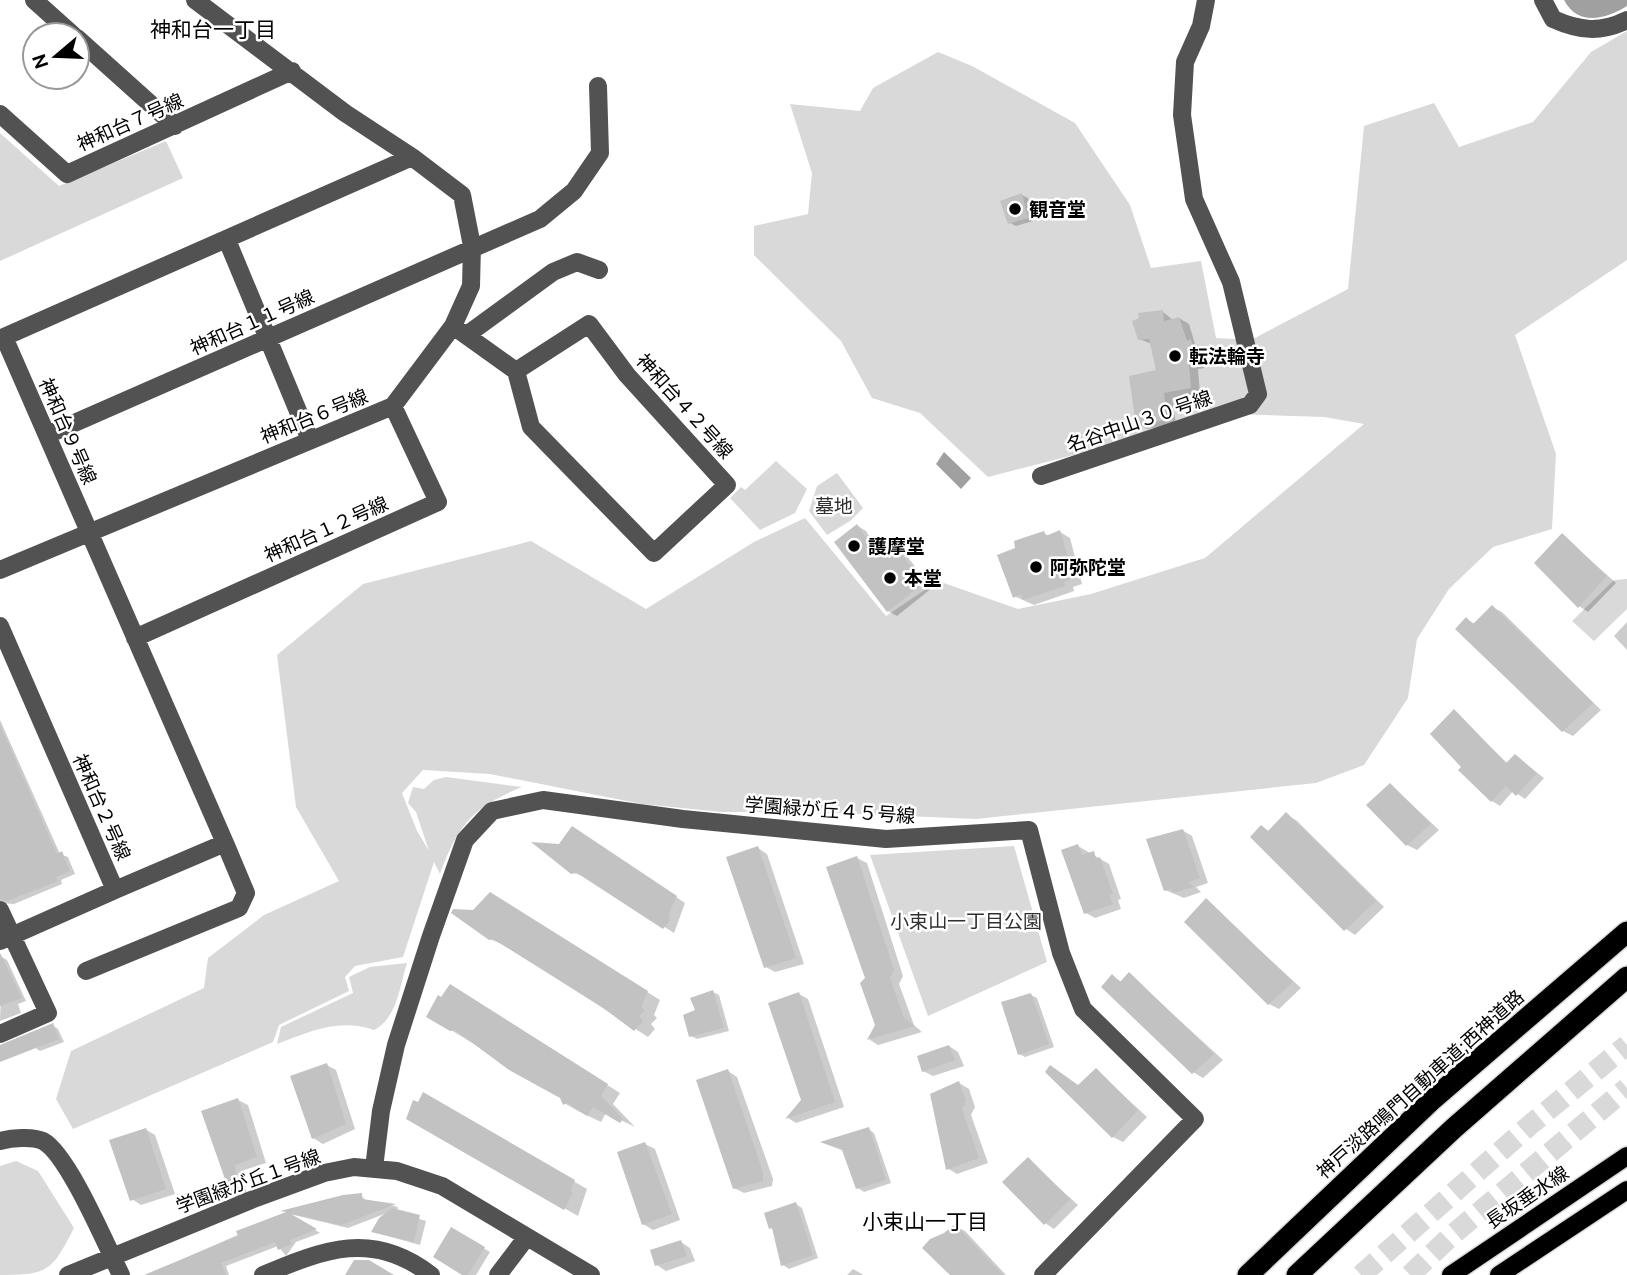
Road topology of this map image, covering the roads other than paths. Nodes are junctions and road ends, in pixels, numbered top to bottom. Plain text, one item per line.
1 (34, 0) edge
2 (195, 0) edge
3 (1206, 0) edge
4 (1543, 0) edge
5 (1627, 20) edge
6 (57, 21) edge
7 (91, 51) edge
8 (292, 71) junction
9 (598, 86) dead end
10 (0, 114) edge
11 (175, 126) junction
12 (412, 157) junction
13 (226, 240) junction
14 (472, 246) junction
15 (599, 271) dead end
16 (460, 330) junction
17 (268, 338) junction
18 (516, 371) junction
19 (393, 407) junction
20 (47, 435) junction
21 (310, 440) junction
22 (1041, 476) dead end
23 (91, 533) junction
24 (0, 570) edge
25 (0, 626) edge
26 (135, 638) junction
27 (225, 843) junction
28 (115, 890) junction
29 (0, 910) edge
30 (1627, 932) edge
31 (6, 938) edge
32 (86, 971) dead end
33 (1627, 978) edge
34 (0, 1034) edge
35 (0, 1141) edge
36 (1627, 1156) edge
37 (374, 1168) junction
38 (1627, 1190) edge
39 (526, 1238) junction
40 (112, 1256) junction
41 (68, 1275) edge
42 (121, 1275) edge
43 (264, 1275) edge
44 (431, 1275) edge
45 (498, 1275) edge
46 (591, 1275) edge
47 (1044, 1275) edge
48 (1248, 1275) edge
49 (1297, 1275) edge
50 (1451, 1275) edge
51 (1499, 1275) edge

1 - 6 street
2 - 8 street, 神和台６号線
3 - 22 street, 名谷中山３０号線
4 - 5 street
7 - 11 street
8 - 11 street, 神和台７号線
8 - 12 street, 神和台６号線
9 - 14 street, 神和台１１号線
10 - 11 street, 神和台７号線
12 - 13 street, 神和台９号線
12 - 14 street, 神和台６号線
13 - 17 street
13 - 20 street, 神和台９号線
14 - 16 street, 神和台６号線
14 - 17 street, 神和台１１号線
15 - 16 street
16 - 18 street
16 - 19 street, 神和台６号線
17 - 20 street, 神和台１１号線
17 - 21 street
18 - 18 street, 神和台４２号線
19 - 21 street, 神和台６号線
19 - 26 street, 神和台１２号線
20 - 23 street, 神和台９号線
21 - 23 street, 神和台６号線
23 - 24 street, 神和台６号線
23 - 26 street, 神和台９号線
25 - 28 street, 神和台２号線
26 - 27 street, 神和台９号線
27 - 28 street
27 - 32 street, 神和台９号線
28 - 31 street, 神和台２号線
29 - 31 street
30 - 48 highway, 神戸淡路鳴門自動車道;西神道路
31 - 34 street
33 - 49 highway
35 - 40 street
36 - 50 main road, 長坂垂水線
37 - 39 street, 学園緑が丘１号線
37 - 40 street, 学園緑が丘１号線
37 - 47 street, 学園緑が丘４５号線
38 - 51 main road
39 - 45 street
39 - 46 street, 学園緑が丘１号線
40 - 41 street, 学園緑が丘１号線
40 - 42 street
43 - 44 street

